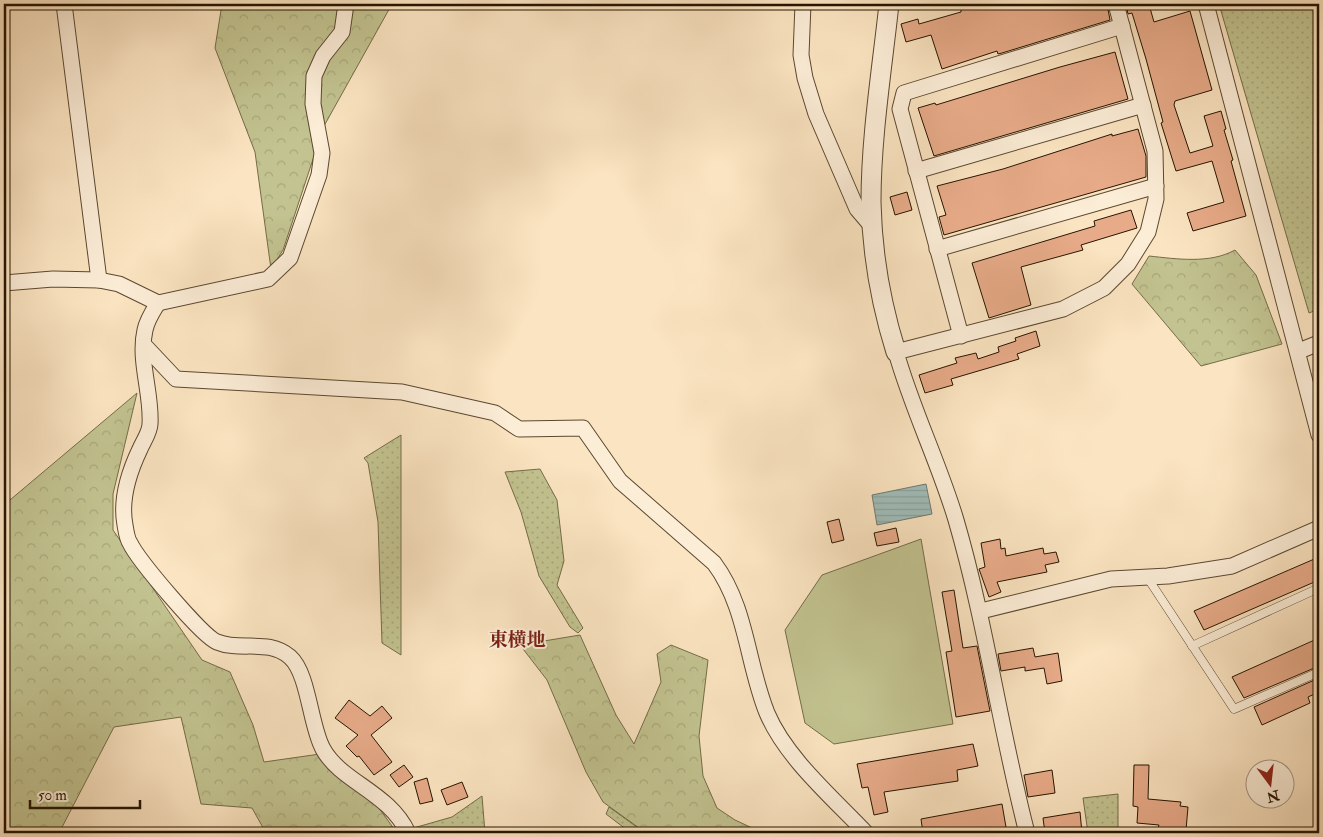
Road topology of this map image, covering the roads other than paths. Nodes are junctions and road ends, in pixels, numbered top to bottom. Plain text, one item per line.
1 (64, 4) edge
2 (346, 4) edge
3 (803, 4) edge
4 (889, 4) edge
5 (1116, 4) edge
6 (1206, 4) edge
7 (1122, 26) junction
8 (1143, 105) junction
9 (916, 171) junction
10 (1156, 186) junction
11 (874, 229) junction
12 (937, 249) junction
13 (99, 280) junction
14 (4, 283) edge
15 (158, 303) junction
16 (961, 336) junction
17 (1319, 343) edge
18 (144, 345) junction
19 (1299, 351) junction
20 (896, 352) junction
21 (1319, 435) edge
22 (1319, 528) edge
23 (1147, 577) junction
24 (1319, 588) edge
25 (981, 611) junction
26 (1192, 646) junction
27 (1319, 672) edge
28 (408, 833) edge
29 (866, 833) edge
30 (1027, 833) edge

1 - 13 street
2 - 15 street
3 - 11 street
4 - 11 street
5 - 7 street
6 - 19 street
7 - 8 street
7 - 9 street
8 - 9 street
8 - 10 street
9 - 12 street
10 - 12 street
10 - 16 street
11 - 20 street
12 - 16 street
13 - 14 street
13 - 15 street
15 - 18 street
16 - 20 street
17 - 19 street
18 - 28 street
18 - 29 street
19 - 21 street
20 - 25 street
22 - 23 street
23 - 25 street
23 - 26 lane
24 - 26 lane
25 - 30 street
26 - 27 lane

